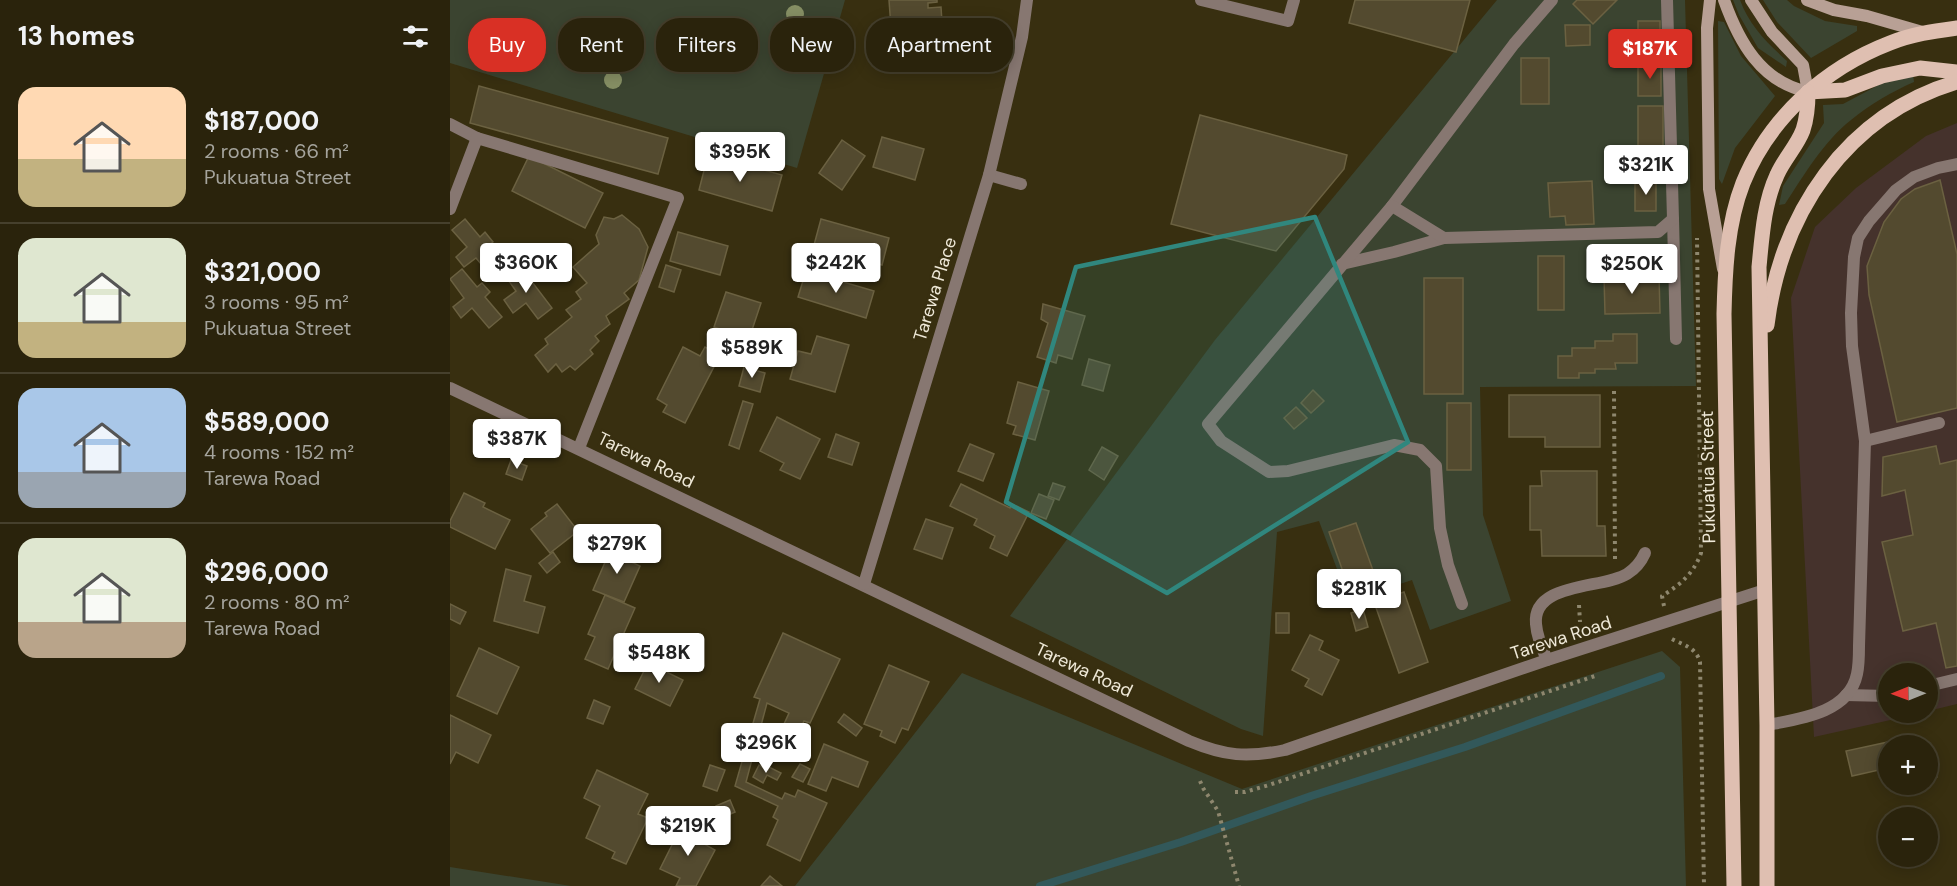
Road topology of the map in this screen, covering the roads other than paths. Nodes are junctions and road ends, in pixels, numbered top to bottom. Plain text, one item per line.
1 (1027, 0) edge
2 (1201, 0) edge
3 (1294, 0) edge
4 (1552, 0) edge
5 (1666, 0) edge
6 (1710, 0) edge
7 (1724, 0) edge
8 (1751, 0) edge
9 (1807, 0) edge
10 (1957, 28) edge
11 (1926, 33) junction
12 (1957, 72) edge
13 (1957, 82) edge
14 (1808, 92) junction
15 (450, 124) edge
16 (477, 138) junction
17 (1957, 164) edge
18 (989, 175) junction
19 (1021, 184) dead end
20 (1392, 206) junction
21 (450, 209) edge
22 (1673, 219) junction
23 (1444, 238) junction
24 (1342, 264) junction
25 (1725, 279) junction
26 (1676, 339) dead end
27 (1762, 363) junction
28 (450, 388) edge
29 (1939, 423) dead end
30 (1865, 441) junction
31 (579, 448) junction
32 (1645, 553) dead end
33 (864, 584) junction
34 (1765, 590) junction
35 (1729, 600) junction
36 (1462, 604) dead end
37 (1547, 660) junction
38 (1957, 679) edge
39 (1938, 684) edge
40 (1846, 695) junction
41 (1878, 696) edge
42 (1767, 725) junction
43 (1734, 886) edge
44 (1767, 886) edge

1 - 18 street, Tarewa Place
2 - 3 street
4 - 20 street
5 - 22 street
6 - 25 main road
7 - 14 main road
8 - 14 main road
9 - 11 main road
10 - 11 main road, Pukuatua Street
11 - 14 main road, Pukuatua Street
12 - 14 main road
13 - 27 main road
14 - 25 main road, Pukuatua Street
14 - 27 main road
15 - 16 street
16 - 21 street
16 - 31 street
17 - 30 street
18 - 19 street
18 - 33 street, Tarewa Place
20 - 23 street
20 - 24 street
22 - 23 street
22 - 26 street
23 - 24 street
24 - 36 street
25 - 35 main road, Pukuatua Street
27 - 34 main road
28 - 31 street, Tarewa Road
29 - 30 street
30 - 40 street
31 - 33 street, Tarewa Road
32 - 37 street
33 - 37 street, Tarewa Road
34 - 35 street, Tarewa Road
34 - 42 main road
35 - 37 street, Tarewa Road
35 - 43 main road, Pukuatua Street
38 - 39 street
40 - 41 street
40 - 42 street
42 - 44 main road

